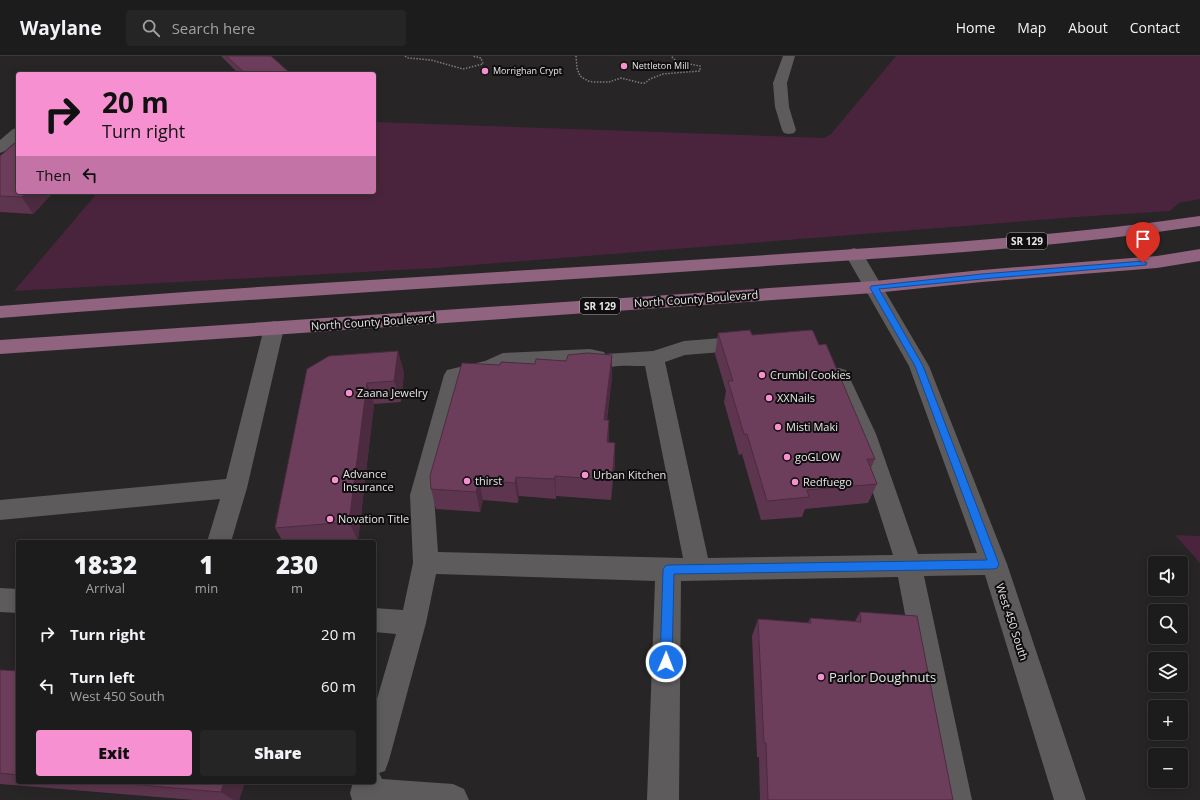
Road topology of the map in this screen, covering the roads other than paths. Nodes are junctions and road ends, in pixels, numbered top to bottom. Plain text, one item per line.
1 (789, 56) edge
2 (14, 128) edge
3 (789, 130) dead end
4 (0, 148) edge
5 (1200, 221) edge
6 (854, 254) junction
7 (1200, 255) edge
8 (874, 288) junction
9 (0, 312) edge
10 (274, 328) junction
11 (763, 342) edge
12 (0, 347) edge
13 (827, 356) edge
14 (654, 358) junction
15 (235, 488) junction
16 (0, 510) edge
17 (220, 540) edge
18 (426, 563) junction
19 (994, 564) junction
20 (909, 566) junction
21 (698, 569) junction
22 (668, 570) junction
23 (0, 600) edge
24 (16, 601) edge
25 (376, 620) edge
26 (413, 623) junction
27 (376, 753) edge
28 (367, 784) edge
29 (453, 800) edge
30 (663, 800) edge
31 (956, 800) edge
32 (1070, 800) edge

1 - 3 street
2 - 4 street
5 - 6 main road, SR 129
6 - 8 street, West 450 South
6 - 9 main road, SR 129
7 - 8 main road, North County Boulevard / SR 129
8 - 10 main road, North County Boulevard / SR 129
8 - 19 street, West 450 South
10 - 12 main road, North County Boulevard / SR 129
10 - 15 street
11 - 14 street
13 - 20 street
14 - 18 street
14 - 21 street
15 - 16 street
15 - 17 street
18 - 22 street
18 - 26 street
19 - 20 street
19 - 32 street, West 450 South
20 - 21 street
20 - 31 street
21 - 22 street
22 - 30 street
23 - 24 street
25 - 26 street
26 - 27 street
28 - 29 street

